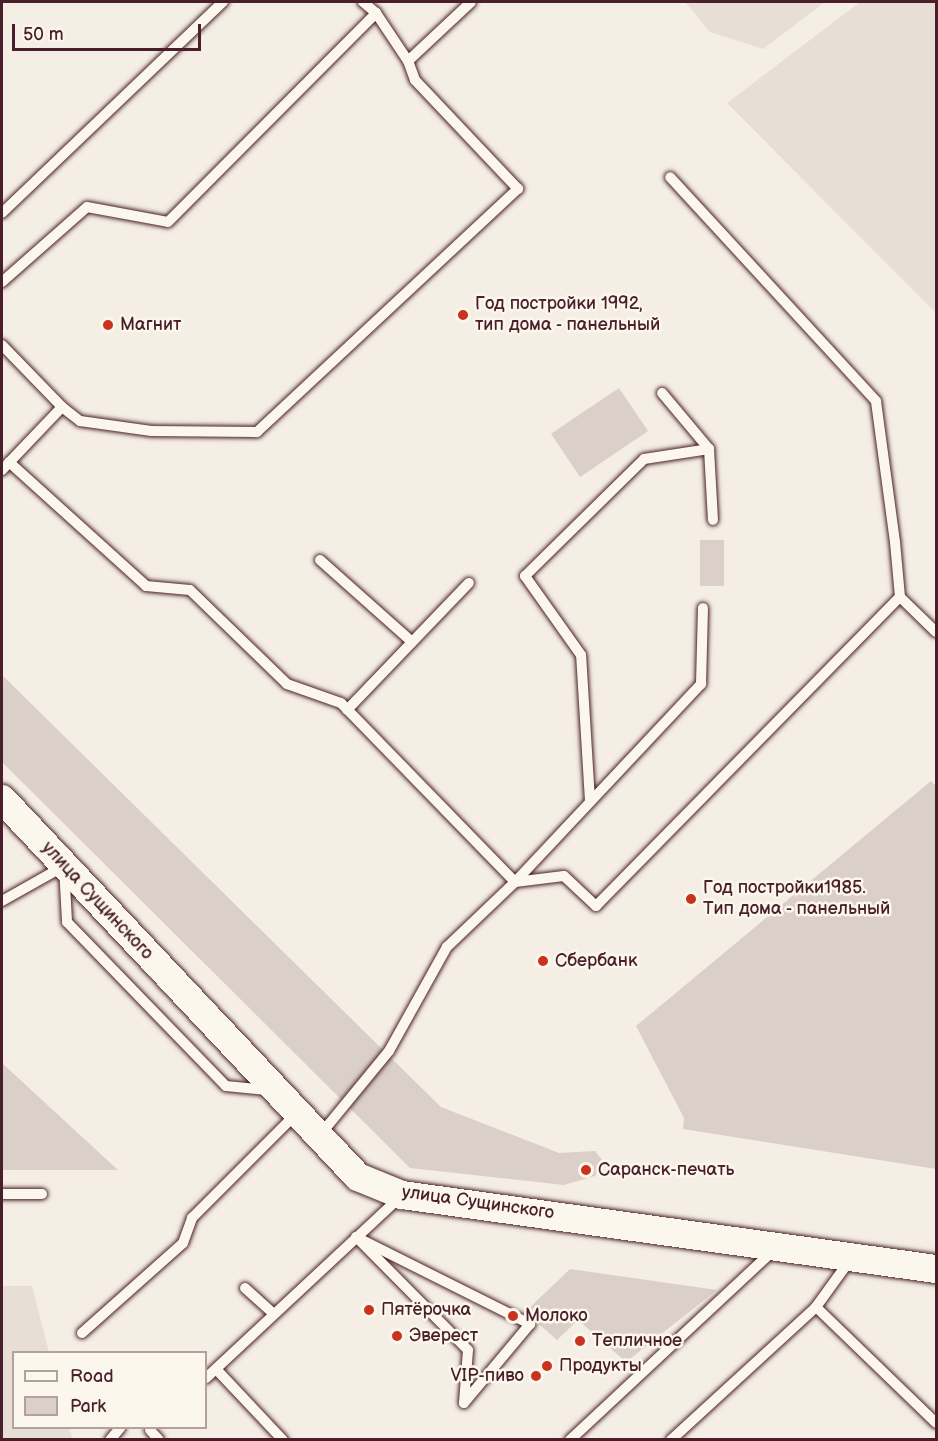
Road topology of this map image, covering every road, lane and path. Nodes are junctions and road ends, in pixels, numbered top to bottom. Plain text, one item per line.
1 (223, 2) edge
2 (363, 2) edge
3 (471, 2) edge
4 (376, 14) junction
5 (408, 61) junction
6 (670, 177) dead end
7 (2, 213) edge
8 (2, 282) edge
9 (2, 345) edge
10 (662, 393) dead end
11 (62, 407) junction
12 (709, 449) junction
13 (5, 466) edge
14 (713, 520) dead end
15 (320, 560) dead end
16 (468, 583) dead end
17 (900, 597) junction
18 (703, 608) dead end
19 (936, 632) edge
20 (412, 642) junction
21 (347, 710) junction
22 (2, 798) edge
23 (590, 801) junction
24 (64, 866) junction
25 (515, 882) junction
26 (2, 901) edge
27 (297, 1114) junction
28 (318, 1137) junction
29 (2, 1194) edge
30 (42, 1194) dead end
31 (402, 1194) junction
32 (356, 1237) junction
33 (777, 1247) junction
34 (853, 1256) junction
35 (936, 1269) edge
36 (245, 1288) dead end
37 (816, 1307) junction
38 (274, 1314) junction
39 (82, 1333) dead end
40 (216, 1369) junction
41 (207, 1377) edge
42 (936, 1423) edge
43 (282, 1440) edge
44 (570, 1440) edge
45 (671, 1440) edge

1 - 7 lane
2 - 4 lane
3 - 5 lane
4 - 5 lane
4 - 8 lane
5 - 11 lane
6 - 17 lane
9 - 11 lane
10 - 12 lane
11 - 13 lane
12 - 14 lane
12 - 23 lane
13 - 21 lane
15 - 20 lane
16 - 20 lane
17 - 19 lane
17 - 25 lane
18 - 23 lane
20 - 21 lane
21 - 25 lane
22 - 24 street, улица Сущинского
23 - 25 lane
24 - 26 lane
24 - 27 street, улица Сущинского
25 - 28 lane
27 - 28 street, улица Сущинского
27 - 39 lane
28 - 31 street, улица Сущинского
29 - 30 lane
31 - 32 lane
31 - 33 street, улица Сущинского
32 - 32 lane
32 - 38 lane
33 - 34 street, улица Сущинского
33 - 44 lane
34 - 35 street, улица Сущинского
34 - 37 lane
36 - 38 lane
37 - 42 lane
37 - 45 lane
38 - 40 lane
40 - 41 lane
40 - 43 lane

